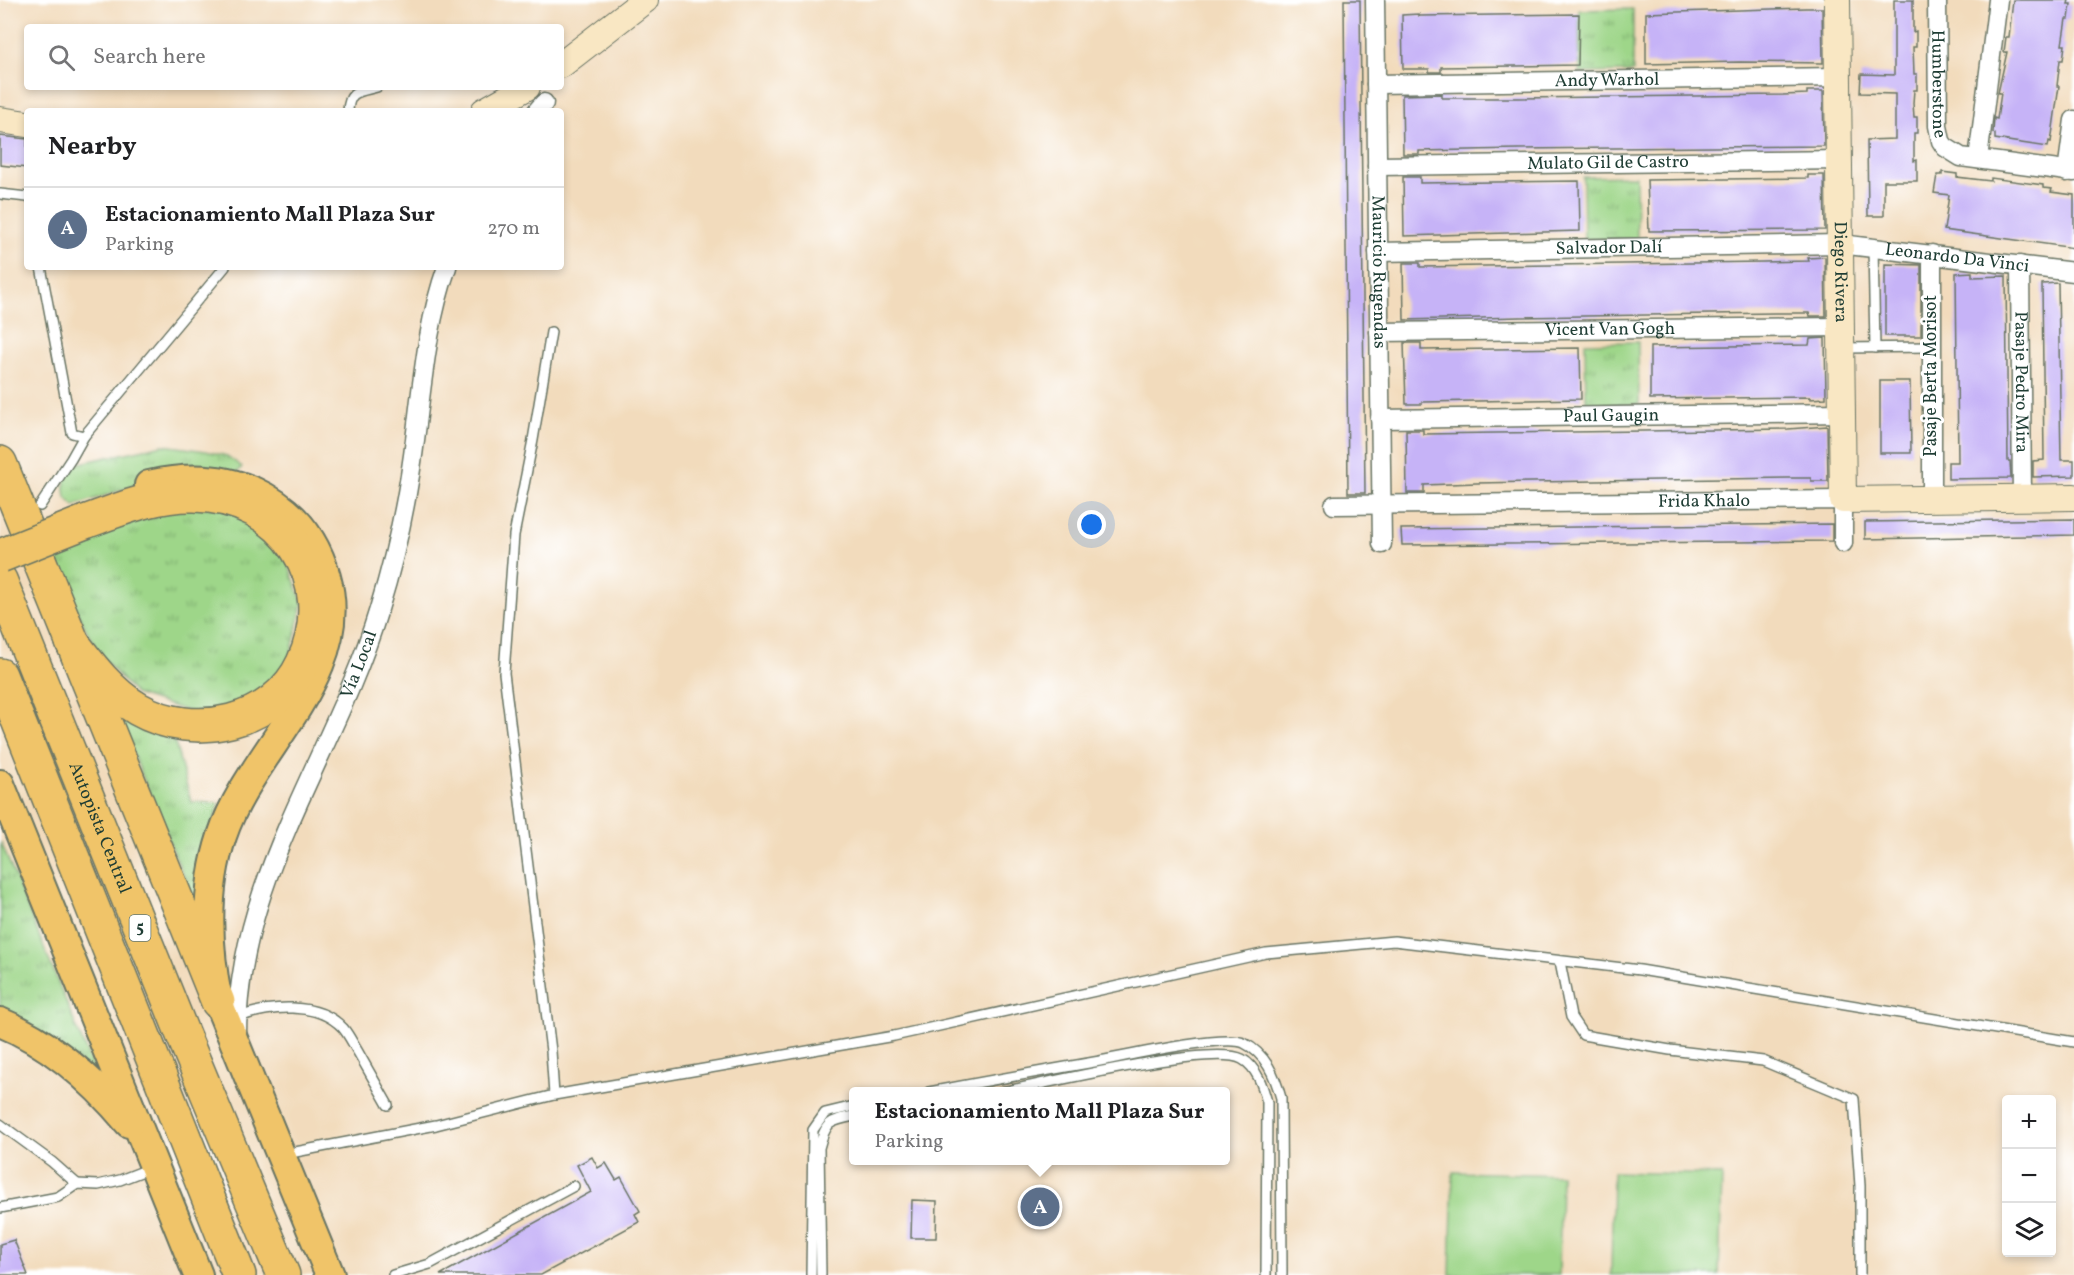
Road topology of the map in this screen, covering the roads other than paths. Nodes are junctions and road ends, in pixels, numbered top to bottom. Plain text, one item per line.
1 (645, 0) edge
2 (1375, 0) edge
3 (1837, 0) edge
4 (1937, 0) edge
5 (1998, 0) edge
6 (564, 63) edge
7 (1838, 77) junction
8 (1376, 84) junction
9 (365, 90) edge
10 (536, 100) edge
11 (348, 108) edge
12 (498, 108) edge
13 (0, 120) edge
14 (2074, 120) edge
15 (24, 124) edge
16 (1970, 158) junction
17 (1839, 160) junction
18 (1377, 166) junction
19 (2071, 172) edge
20 (0, 194) edge
21 (24, 196) edge
22 (1840, 244) junction
23 (1873, 247) junction
24 (1378, 252) junction
25 (1932, 254) junction
26 (2020, 265) junction
27 (42, 270) edge
28 (222, 270) edge
29 (446, 270) edge
30 (2074, 272) edge
31 (551, 332) dead end
32 (1379, 332) junction
33 (1841, 338) junction
34 (1931, 347) junction
35 (1875, 348) junction
36 (1842, 413) junction
37 (1380, 419) junction
38 (84, 436) junction
39 (0, 463) edge
40 (2074, 497) edge
41 (2022, 498) junction
42 (1932, 499) junction
43 (1843, 500) junction
44 (1334, 505) dead end
45 (1381, 505) junction
46 (40, 506) dead end
47 (82, 515) junction
48 (1844, 543) dead end
49 (1382, 544) dead end
50 (0, 556) edge
51 (0, 579) edge
52 (72, 642) junction
53 (0, 675) edge
54 (0, 784) edge
55 (1560, 962) junction
56 (227, 1010) junction
57 (0, 1022) edge
58 (2074, 1042) edge
59 (957, 1087) edge
60 (1028, 1087) edge
61 (554, 1095) junction
62 (388, 1105) dead end
63 (849, 1107) edge
64 (849, 1117) edge
65 (0, 1124) edge
66 (280, 1155) junction
67 (150, 1156) junction
68 (77, 1184) junction
69 (574, 1186) dead end
70 (0, 1209) edge
71 (198, 1275) edge
72 (239, 1275) edge
73 (283, 1275) edge
74 (330, 1275) edge
75 (393, 1275) edge
76 (811, 1275) edge
77 (821, 1275) edge
78 (1266, 1275) edge
79 (1282, 1275) edge
80 (1860, 1275) edge

1 - 6 street
2 - 8 street, Mauricio Rugendas
3 - 7 street, Diego Rivera
4 - 16 street, Humberstone
5 - 16 street
7 - 8 street, Andy Warhol
7 - 17 street, Diego Rivera
8 - 18 street, Mauricio Rugendas
9 - 11 lane
10 - 12 street
13 - 15 street
14 - 19 street
16 - 19 street
17 - 18 street, Mulato Gil de Castro
17 - 22 street, Diego Rivera
18 - 24 street, Mauricio Rugendas
20 - 21 lane
22 - 23 street, Leonardo Da Vinci
22 - 24 street, Salvador Dalí
22 - 33 street, Diego Rivera
23 - 25 street, Leonardo Da Vinci
23 - 35 lane
24 - 32 street, Mauricio Rugendas
25 - 26 street, Leonardo Da Vinci
25 - 34 street, Pasaje Berta Morisot
26 - 30 street, Leonardo Da Vinci
26 - 41 street, Pasaje Pedro Mira
27 - 38 lane
28 - 38 lane
29 - 56 street, Vía Local
31 - 61 lane
32 - 33 street, Vicent Van Gogh
32 - 37 street, Mauricio Rugendas
33 - 35 lane
33 - 36 street, Diego Rivera
34 - 35 lane
34 - 42 street, Pasaje Berta Morisot
36 - 37 street, Paul Gaugin
36 - 43 street, Diego Rivera
37 - 45 street, Mauricio Rugendas
38 - 46 lane
39 - 52 highway
40 - 41 street, Frida Khalo
41 - 42 street, Frida Khalo
42 - 43 street, Frida Khalo
43 - 45 street, Frida Khalo
43 - 48 street, Diego Rivera
44 - 45 street, Frida Khalo
45 - 49 street, Mauricio Rugendas
47 - 50 highway, bridge
47 - 52 highway
47 - 56 main road
51 - 73 highway, Autopista Central / 5
52 - 56 highway
53 - 72 highway, Autopista Central / 5
54 - 67 main road
55 - 58 lane
55 - 61 lane
55 - 80 lane
56 - 62 lane
56 - 66 main road
57 - 67 main road
59 - 79 lane
60 - 78 lane
61 - 66 lane
63 - 76 lane
64 - 77 lane
65 - 68 lane
66 - 74 main road
67 - 68 lane
67 - 71 main road
68 - 70 lane
69 - 75 lane

